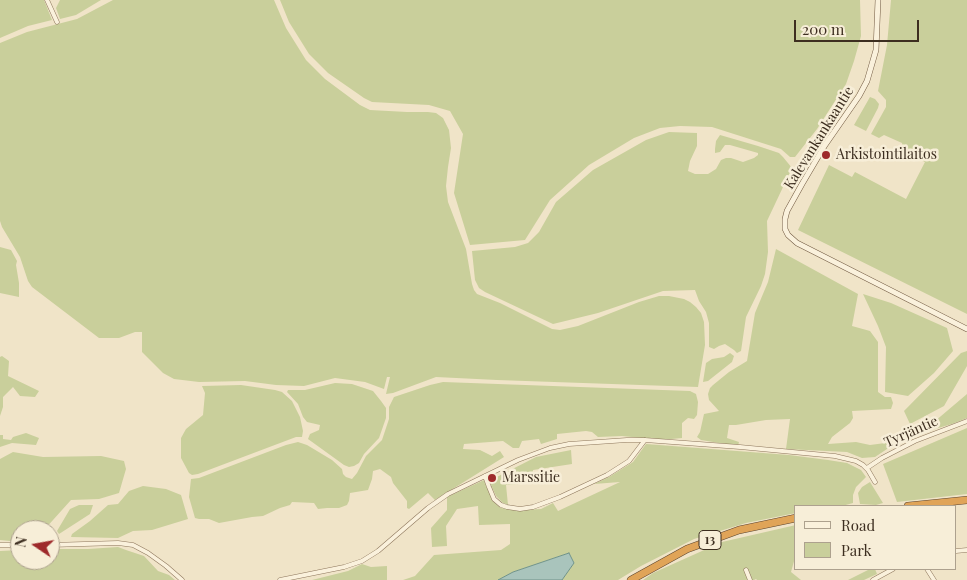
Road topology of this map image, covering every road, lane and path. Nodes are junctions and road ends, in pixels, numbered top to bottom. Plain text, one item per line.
1 (47, 0) edge
2 (878, 0) edge
3 (57, 22) dead end
4 (967, 329) edge
5 (967, 421) edge
6 (645, 440) junction
7 (867, 468) junction
8 (485, 476) junction
9 (875, 482) dead end
10 (967, 500) edge
11 (918, 505) edge
12 (794, 518) edge
13 (60, 545) edge
14 (746, 570) dead end
15 (891, 570) edge
16 (182, 580) edge
17 (280, 580) edge
18 (631, 580) edge
19 (750, 580) edge
20 (873, 580) edge

1 - 3 street
2 - 4 street, Kalevankankaantie
5 - 7 street, Tyrjäntie
6 - 7 street
6 - 8 street
6 - 8 street
7 - 9 street
8 - 17 street
10 - 11 highway
12 - 18 highway, 13
13 - 16 street
14 - 19 street
15 - 20 street

